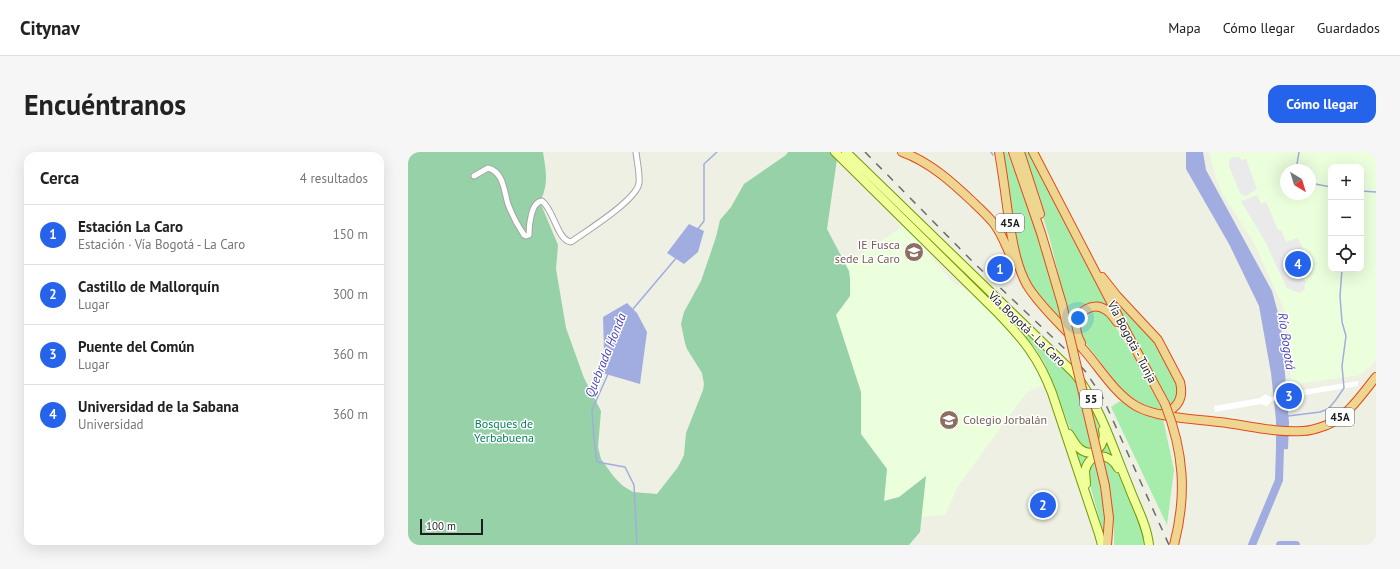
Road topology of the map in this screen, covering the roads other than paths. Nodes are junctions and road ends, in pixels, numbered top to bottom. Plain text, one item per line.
1 (636, 152) edge
2 (835, 152) edge
3 (846, 152) edge
4 (902, 152) edge
5 (999, 152) edge
6 (1013, 152) edge
7 (1020, 152) edge
8 (1033, 152) edge
9 (474, 176) dead end
10 (1079, 239) junction
11 (1027, 285) junction
12 (1062, 304) junction
13 (1128, 335) junction
14 (1083, 349) junction
15 (1376, 377) edge
16 (1161, 414) junction
17 (1100, 417) junction
18 (1062, 423) junction
19 (1089, 502) junction
20 (1135, 502) junction
21 (1102, 545) edge
22 (1107, 545) edge
23 (1149, 545) edge
24 (1174, 545) edge

1 - 9 street
2 - 18 main road, Vía Bogotá - La Caro
3 - 17 main road, Vía Bogotá - La Caro / 55
4 - 11 highway
5 - 11 highway, 45A
6 - 12 highway, 55
7 - 12 highway, 55
8 - 10 highway, Vía Bogotá - Tunja
10 - 13 highway, Vía Bogotá - Tunja
10 - 16 highway
11 - 14 highway, 45A
12 - 22 highway, 55, bridge
13 - 14 highway
13 - 24 highway, Vía Bogotá - Tunja, bridge
14 - 16 highway, 45A
15 - 16 highway, 45A
17 - 18 main road
17 - 20 main road, Vía Bogotá - La Caro / 55
18 - 19 main road, Vía Bogotá - La Caro
19 - 20 main road
19 - 21 main road, Vía Bogotá - La Caro
20 - 23 main road, Vía Bogotá - La Caro / 55

